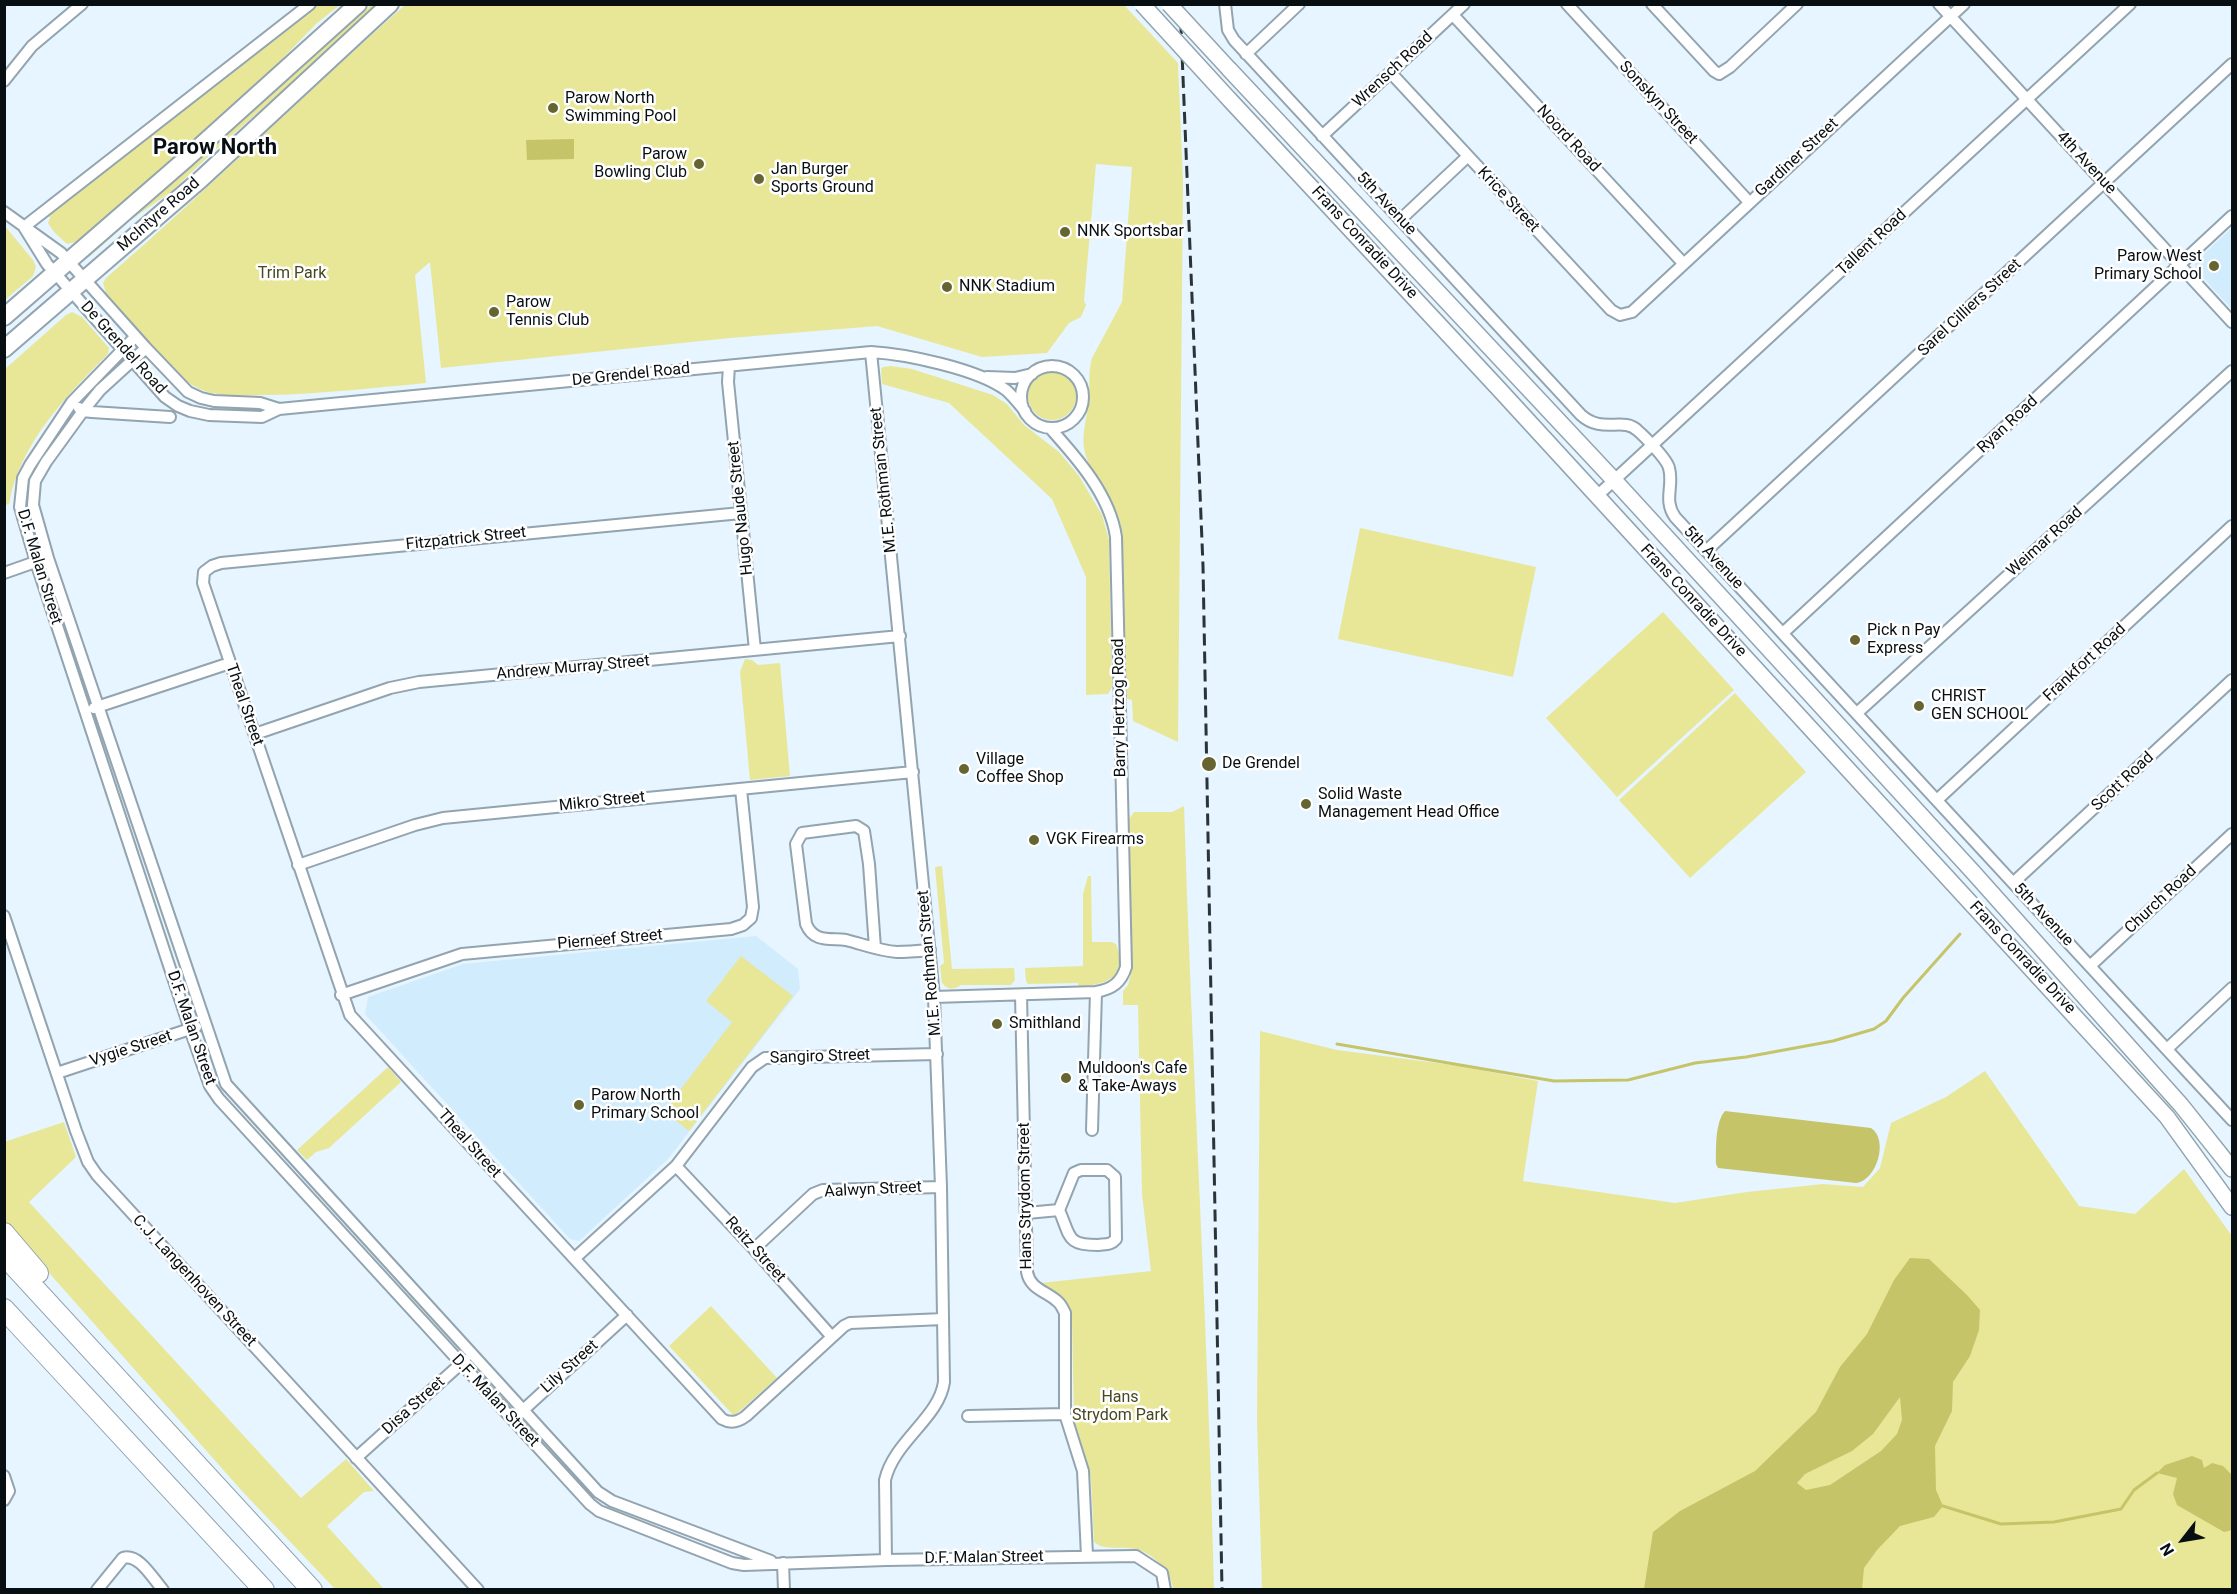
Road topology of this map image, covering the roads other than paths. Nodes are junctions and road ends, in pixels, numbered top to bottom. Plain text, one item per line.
1 (82, 4) edge
2 (310, 4) edge
3 (358, 4) edge
4 (390, 4) edge
5 (1142, 4) edge
6 (1169, 4) edge
7 (1226, 4) edge
8 (1299, 4) edge
9 (1464, 4) edge
10 (1567, 4) edge
11 (1652, 4) edge
12 (1797, 4) edge
13 (1939, 4) edge
14 (1964, 4) edge
15 (2130, 4) edge
16 (1453, 15) junction
17 (1950, 17) junction
18 (1246, 54) junction
19 (2232, 64) edge
20 (1390, 73) junction
21 (4, 81) edge
22 (2027, 99) junction
23 (1322, 136) junction
24 (1467, 157) junction
25 (2105, 183) junction
26 (1749, 202) junction
27 (4, 212) edge
28 (2232, 216) edge
29 (1400, 220) junction
30 (24, 227) junction
31 (69, 262) junction
32 (1683, 263) junction
33 (2180, 266) junction
34 (56, 273) junction
35 (85, 280) junction
36 (72, 291) junction
37 (1632, 312) joint
38 (4, 317) edge
39 (2232, 322) edge
40 (135, 337) junction
41 (123, 348) junction
42 (146, 348) junction
43 (4, 349) edge
44 (871, 352) junction
45 (133, 360) junction
46 (729, 366) junction
47 (2232, 371) edge
48 (1032, 374) junction
49 (981, 377) junction
50 (72, 402) junction
51 (279, 410) junction
52 (82, 411) junction
53 (1025, 411) junction
54 (170, 417) dead end
55 (1050, 428) junction
56 (1652, 446) junction
57 (1614, 480) junction
58 (1597, 496) junction
59 (741, 513) junction
60 (2232, 526) edge
61 (1706, 551) junction
62 (48, 558) junction
63 (36, 562) junction
64 (4, 573) edge
65 (203, 583) joint
66 (1783, 633) junction
67 (900, 636) junction
68 (755, 650) junction
69 (230, 663) junction
70 (2232, 680) edge
71 (99, 706) junction
72 (85, 712) junction
73 (1857, 713) junction
74 (255, 734) junction
75 (913, 772) junction
76 (741, 789) junction
77 (1937, 800) junction
78 (2232, 834) edge
79 (298, 865) junction
80 (2013, 883) junction
81 (4, 916) edge
82 (875, 948) junction
83 (930, 950) junction
84 (2090, 966) junction
85 (2232, 988) edge
86 (1096, 992) junction
87 (1021, 994) junction
88 (342, 995) junction
89 (934, 997) junction
90 (205, 1024) junction
91 (190, 1029) junction
92 (2167, 1049) junction
93 (937, 1054) junction
94 (57, 1073) junction
95 (2232, 1120) edge
96 (1092, 1130) dead end
97 (676, 1166) junction
98 (2232, 1169) edge
99 (940, 1187) junction
100 (338, 1206) junction
101 (2232, 1207) edge
102 (1059, 1210) junction
103 (1027, 1213) junction
104 (327, 1218) junction
105 (4, 1233) edge
106 (754, 1249) junction
107 (4, 1255) edge
108 (575, 1258) junction
109 (4, 1309) edge
110 (627, 1315) junction
111 (943, 1319) junction
112 (4, 1329) edge
113 (832, 1337) junction
114 (472, 1354) junction
115 (460, 1364) junction
116 (524, 1409) junction
117 (1065, 1414) junction
118 (968, 1416) dead end
119 (513, 1420) junction
120 (176, 1443) junction
121 (138, 1454) junction
122 (357, 1458) junction
123 (4, 1476) edge
124 (604, 1497) junction
125 (4, 1500) edge
126 (598, 1511) junction
127 (1087, 1556) junction
128 (886, 1560) junction
129 (783, 1563) junction
130 (97, 1590) edge
131 (163, 1590) edge
132 (264, 1590) edge
133 (312, 1590) edge
134 (478, 1590) edge
135 (784, 1590) edge
136 (1166, 1590) edge

1 - 21 street
2 - 30 street
3 - 31 main road, McIntyre Road
4 - 35 main road, McIntyre Road
5 - 58 main road, Frans Conradie Drive, bridge
6 - 57 main road, Frans Conradie Drive, bridge
7 - 18 street, 5th Avenue
8 - 18 street
9 - 16 street, Wrensch Road
10 - 26 street, Sonskyn Street
11 - 12 street
13 - 17 street, 4th Avenue
14 - 17 street, Gardiner Street
15 - 22 street, Tallent Road
16 - 20 street, Wrensch Road
16 - 32 street, Noord Road
17 - 22 street, 4th Avenue
17 - 26 street, Gardiner Street
18 - 23 street, 5th Avenue
19 - 25 street, Sarel Cilliers Street
20 - 23 street, Wrensch Road
20 - 24 street, Krice Street
22 - 25 street, 4th Avenue
22 - 56 street, Tallent Road
23 - 29 street, 5th Avenue
24 - 29 street
24 - 37 street, Krice Street
25 - 33 street, 4th Avenue
25 - 61 street, Sarel Cilliers Street
26 - 32 street, Gardiner Street
27 - 30 street, De Grendel Road
28 - 33 street, Ryan Road
29 - 56 street, 5th Avenue
30 - 31 street, De Grendel Road
30 - 34 street, De Grendel Road
31 - 34 main road, McIntyre Road
31 - 35 street, De Grendel Road
32 - 37 street, Gardiner Street
33 - 39 street, 4th Avenue
33 - 66 street, Ryan Road
34 - 36 street, De Grendel Road
34 - 38 main road, McIntyre Road
35 - 36 main road, McIntyre Road
35 - 40 street, De Grendel Road
36 - 41 street, De Grendel Road
36 - 43 main road, McIntyre Road
40 - 41 street, D.F. Malan Street
40 - 42 street, De Grendel Road
41 - 45 street, De Grendel Road
41 - 50 street, D.F. Malan Street
42 - 45 street, D.F. Malan Street
42 - 51 street, De Grendel Road
44 - 46 street, De Grendel Road
44 - 49 street, De Grendel Road
44 - 67 street, M.E. Rothman Street
45 - 51 street, De Grendel Road
45 - 52 street, D.F. Malan Street
46 - 51 street, De Grendel Road
46 - 59 street, Hugo Naude Street
47 - 73 street, Weimar Road
48 - 49 street, De Grendel Road
48 - 53 street
48 - 55 street
49 - 53 street, De Grendel Road
50 - 52 street
50 - 63 street, D.F. Malan Street
52 - 54 street, De Grendel Road
52 - 62 street, D.F. Malan Street
53 - 55 street
55 - 86 street, Barry Hertzog Road
56 - 57 street, Tallent Road
56 - 61 street, 5th Avenue
57 - 58 street, Tallent Road
57 - 98 main road, Frans Conradie Drive
58 - 101 main road, Frans Conradie Drive
59 - 65 street, Fitzpatrick Street
59 - 68 street, Hugo Naude Street
60 - 77 street, Frankfort Road
61 - 66 street, 5th Avenue
62 - 63 street
62 - 71 street, D.F. Malan Street
63 - 64 street
63 - 72 street, D.F. Malan Street
65 - 69 street, Theal Street
66 - 73 street, 5th Avenue
67 - 68 street, Andrew Murray Street
67 - 75 street, M.E. Rothman Street
68 - 74 street, Andrew Murray Street
69 - 71 street
69 - 74 street, Theal Street
70 - 80 street, Scott Road
71 - 72 street
71 - 90 street, D.F. Malan Street
72 - 91 street, D.F. Malan Street
73 - 77 street, 5th Avenue
74 - 79 street, Theal Street
75 - 76 street, Mikro Street
75 - 83 street, M.E. Rothman Street
76 - 79 street, Mikro Street
76 - 88 street, Pierneef Street
77 - 80 street, 5th Avenue
78 - 84 street, Church Road
79 - 88 street, Theal Street
80 - 84 street, 5th Avenue
81 - 94 street, C.J. Langenhoven Street
82 - 82 street
82 - 83 street
83 - 89 street, M.E. Rothman Street
84 - 92 street, 5th Avenue
85 - 92 street
86 - 87 street
86 - 96 street
87 - 89 street
87 - 103 street, Hans Strydom Street
88 - 108 street, Theal Street
89 - 93 street, M.E. Rothman Street
90 - 91 street, Vygie Street
90 - 100 street, D.F. Malan Street
91 - 94 street, Vygie Street
91 - 104 street, D.F. Malan Street
92 - 95 street, 5th Avenue
93 - 97 street, Sangiro Street
93 - 99 street, M.E. Rothman Street
94 - 122 street, C.J. Langenhoven Street
97 - 106 street, Reitz Street
97 - 108 street, Sangiro Street
99 - 106 street, Aalwyn Street
99 - 111 street, M.E. Rothman Street
100 - 104 street
100 - 114 street, D.F. Malan Street
102 - 102 street
102 - 103 street
103 - 117 street, Hans Strydom Street
104 - 115 street, D.F. Malan Street
105 - 120 highway
106 - 113 street, Reitz Street
107 - 120 highway
108 - 110 street, Theal Street
109 - 121 highway
110 - 113 street, Theal Street
110 - 116 street, Lily Street
111 - 113 street, Theal Street
111 - 128 street, M.E. Rothman Street
112 - 121 highway
114 - 115 street, Disa Street
114 - 116 street, D.F. Malan Street
115 - 119 street, D.F. Malan Street
115 - 122 street, Disa Street
116 - 119 street, Lily Street
116 - 124 street, D.F. Malan Street
117 - 118 street
117 - 127 street, Hans Strydom Street
119 - 126 street, D.F. Malan Street
120 - 133 highway
121 - 132 highway
122 - 134 street, C.J. Langenhoven Street
123 - 125 street
124 - 126 street
124 - 129 street, D.F. Malan Street
126 - 129 street, D.F. Malan Street
127 - 128 street, D.F. Malan Street
127 - 136 street, D.F. Malan Street
128 - 129 street, D.F. Malan Street
129 - 135 street
130 - 131 street

